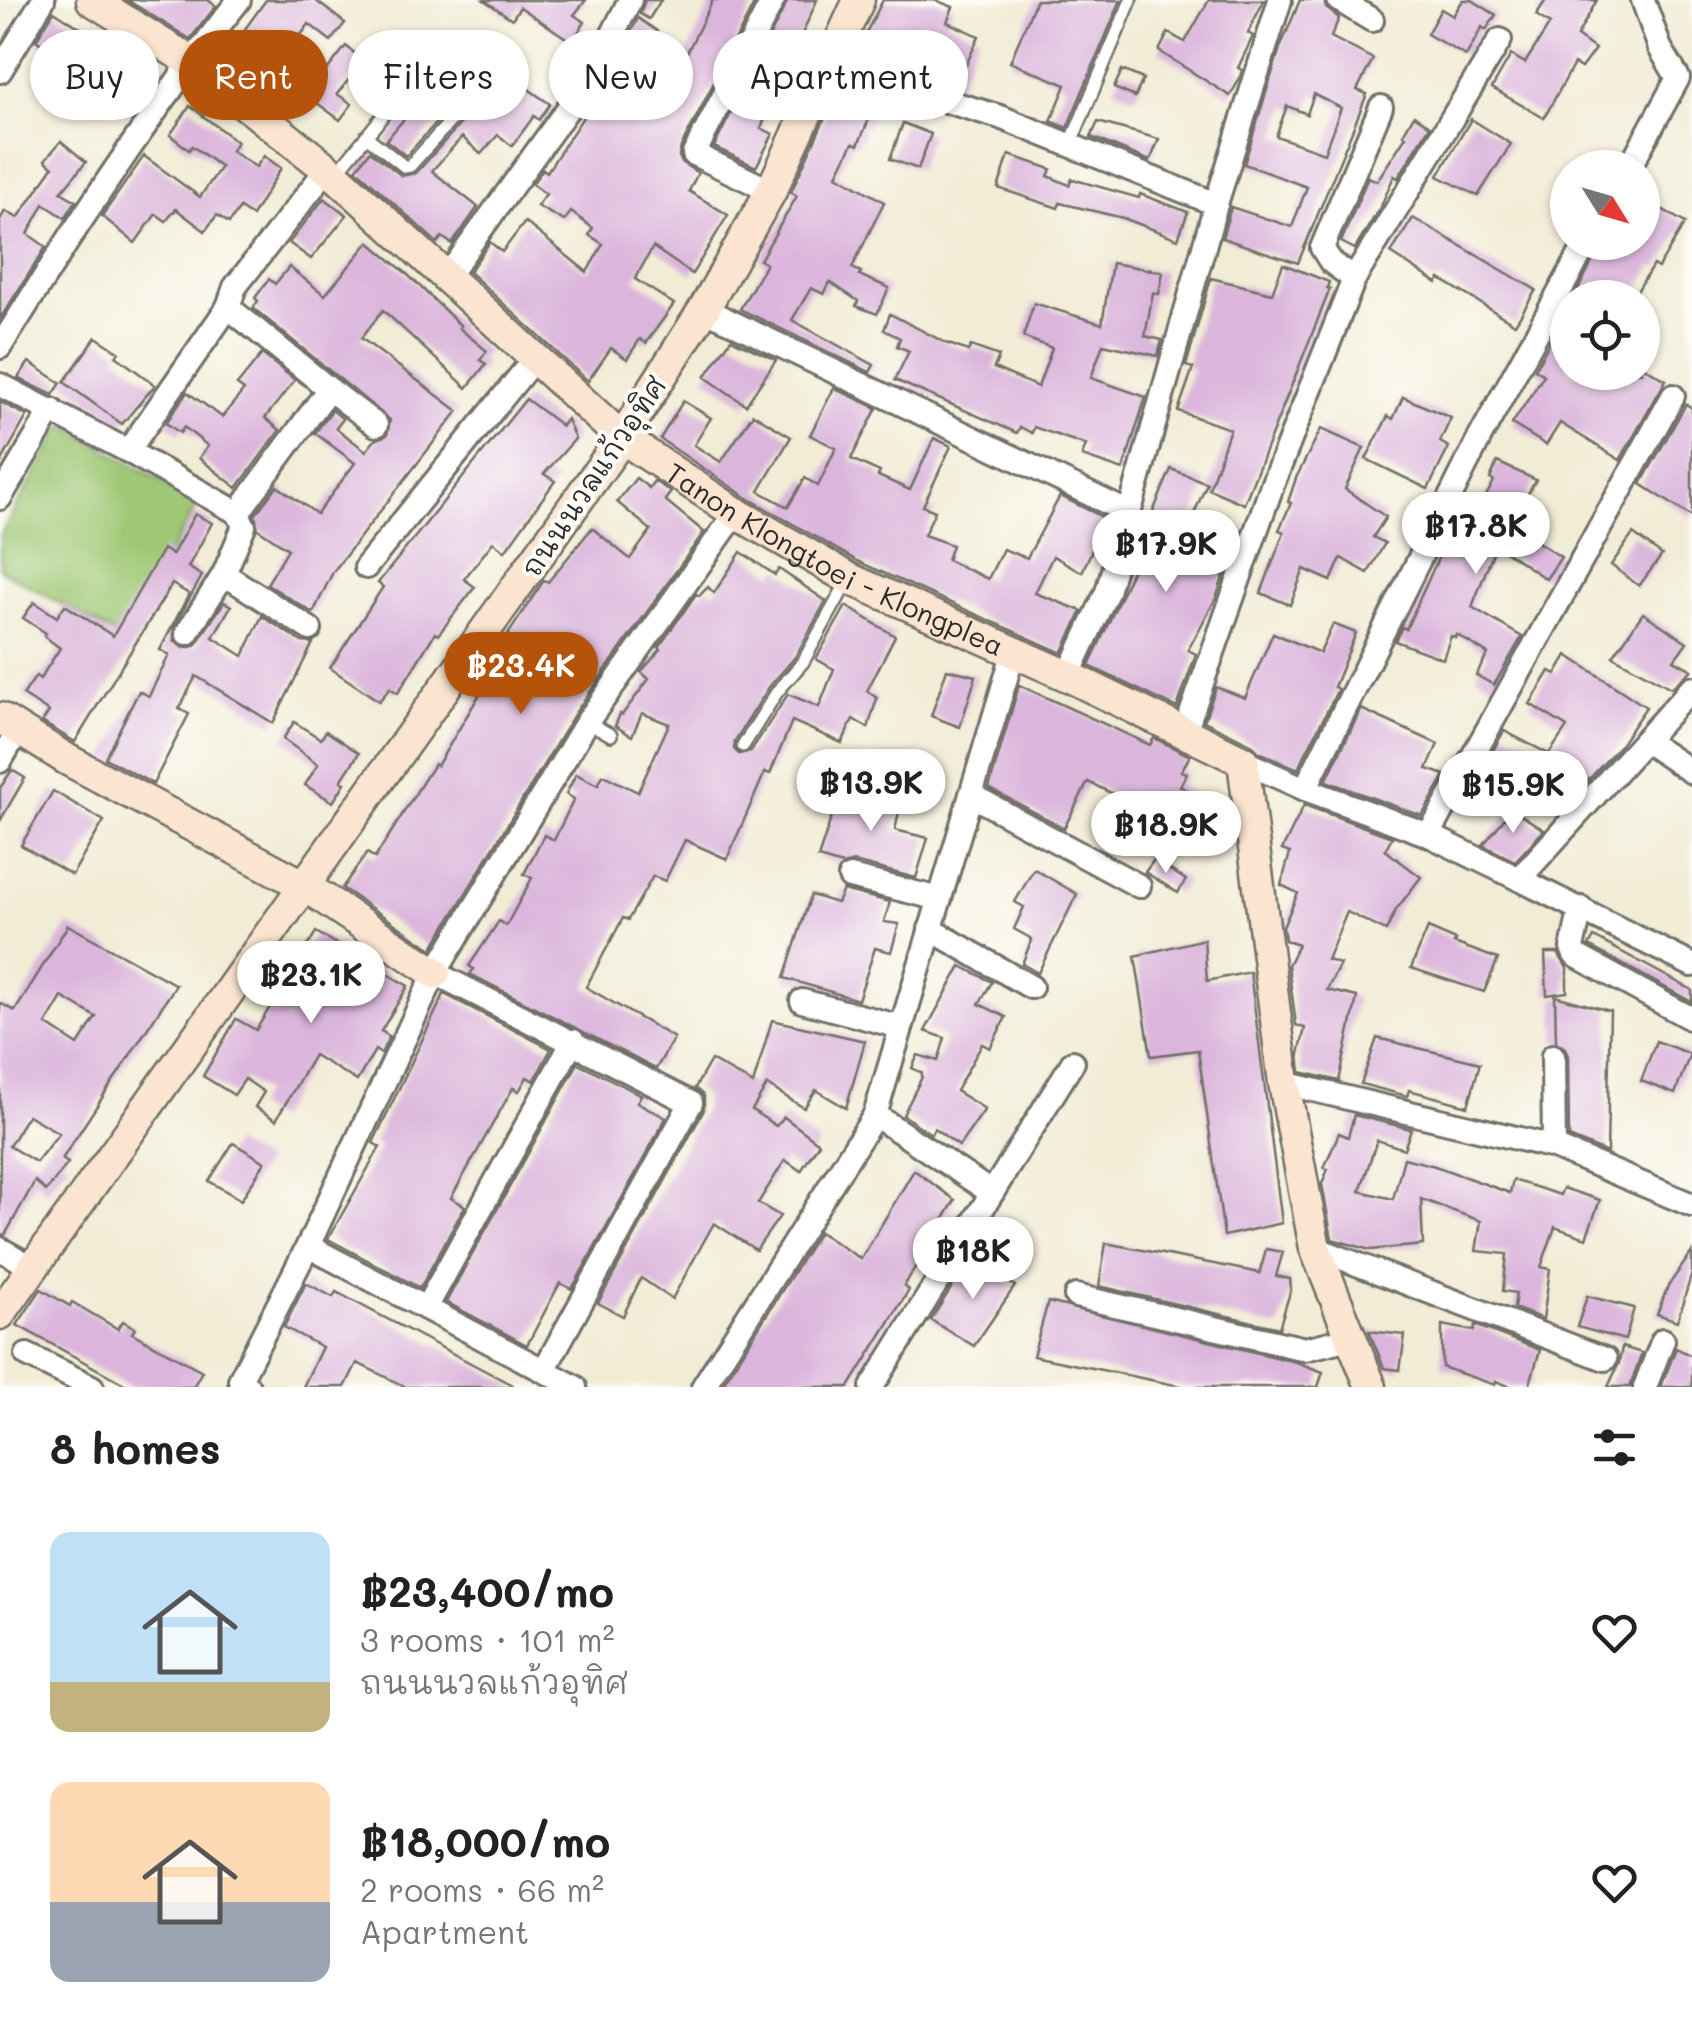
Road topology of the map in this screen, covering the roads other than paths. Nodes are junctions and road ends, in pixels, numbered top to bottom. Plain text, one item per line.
1 (43, 0) edge
2 (92, 0) edge
3 (240, 0) edge
4 (630, 0) edge
5 (773, 0) edge
6 (859, 0) edge
7 (1131, 0) edge
8 (1280, 0) edge
9 (1339, 0) edge
10 (1643, 0) edge
11 (1372, 20) dead end
12 (215, 30) edge
13 (845, 30) edge
14 (1500, 40) dead end
15 (179, 54) edge
16 (0, 71) edge
17 (179, 77) edge
18 (968, 107) edge
19 (1380, 108) dead end
20 (265, 120) edge
21 (379, 120) edge
22 (451, 120) edge
23 (804, 120) edge
24 (366, 136) junction
25 (1070, 145) junction
26 (1639, 150) edge
27 (331, 172) junction
28 (771, 192) junction
29 (1216, 204) junction
30 (1577, 260) edge
31 (446, 278) junction
32 (1354, 279) junction
33 (232, 297) junction
34 (704, 309) junction
35 (0, 348) edge
36 (534, 359) junction
37 (0, 386) edge
38 (328, 388) junction
39 (1673, 396) dead end
40 (52, 410) junction
41 (376, 424) dead end
42 (622, 438) junction
43 (128, 451) junction
44 (0, 498) edge
45 (238, 513) junction
46 (736, 513) junction
47 (1128, 513) junction
48 (366, 567) dead end
49 (224, 574) junction
50 (850, 579) junction
51 (310, 629) dead end
52 (186, 633) dead end
53 (1014, 651) junction
54 (1068, 676) junction
55 (1692, 688) edge
56 (587, 722) junction
57 (10, 724) edge
58 (1185, 732) junction
59 (611, 735) dead end
60 (1645, 742) junction
61 (743, 746) dead end
62 (0, 761) edge
63 (1243, 761) junction
64 (1692, 772) edge
65 (1305, 789) junction
66 (971, 794) junction
67 (1429, 834) junction
68 (850, 877) dead end
69 (1519, 879) junction
70 (306, 886) junction
71 (1139, 886) dead end
72 (940, 899) junction
73 (1581, 908) junction
74 (930, 929) junction
75 (1692, 965) edge
76 (435, 973) junction
77 (1031, 986) dead end
78 (802, 1001) dead end
79 (1692, 1019) edge
80 (901, 1026) junction
81 (572, 1041) junction
82 (1553, 1056) dead end
83 (1072, 1062) dead end
84 (1284, 1082) junction
85 (874, 1115) junction
86 (1554, 1147) junction
87 (992, 1193) junction
88 (1692, 1205) edge
89 (308, 1246) junction
90 (1315, 1248) junction
91 (0, 1249) edge
92 (32, 1266) junction
93 (1076, 1296) dead end
94 (426, 1308) junction
95 (0, 1314) edge
96 (1350, 1338) junction
97 (1663, 1340) dead end
98 (26, 1355) dead end
99 (1606, 1359) dead end
100 (544, 1370) junction
101 (241, 1385) edge
102 (92, 1387) edge
103 (575, 1387) edge
104 (703, 1387) edge
105 (872, 1387) edge
106 (1371, 1387) edge
107 (1645, 1387) edge

1 - 16 street
2 - 15 street, Tanon Klongtoei - Klongplea
3 - 12 street
4 - 31 street
5 - 28 street
6 - 13 street, ถนนนวลแก้วอุทิศ
7 - 25 lane
8 - 29 street
9 - 11 street
10 - 26 street
14 - 32 street
17 - 35 street
18 - 25 street
19 - 32 street
20 - 27 street, Tanon Klongtoei - Klongplea
21 - 24 lane
22 - 24 lane
23 - 28 street, ถนนนวลแก้วอุทิศ
24 - 27 lane
25 - 29 street
27 - 31 street, Tanon Klongtoei - Klongplea
27 - 33 street
28 - 34 street, ถนนนวลแก้วอุทิศ
29 - 47 street
30 - 65 street
31 - 36 street, Tanon Klongtoei - Klongplea
32 - 58 street
33 - 38 street
33 - 43 street
34 - 42 street, ถนนนวลแก้วอุทิศ
34 - 47 street
36 - 42 street, Tanon Klongtoei - Klongplea
36 - 48 street
37 - 40 street
38 - 41 street
38 - 45 street
39 - 67 street
40 - 43 street
40 - 44 street
42 - 46 street, Tanon Klongtoei - Klongplea
42 - 70 street, ถนนนวลแก้วอุทิศ
43 - 45 street
45 - 49 street
46 - 50 street, Tanon Klongtoei - Klongplea
46 - 56 street
47 - 54 street
49 - 51 street
49 - 52 street
50 - 53 street, Tanon Klongtoei - Klongplea
50 - 61 lane
53 - 54 street, Tanon Klongtoei - Klongplea
53 - 66 street
54 - 58 street, Tanon Klongtoei - Klongplea
55 - 60 street
56 - 59 lane
56 - 76 street
57 - 62 street
57 - 70 street
58 - 63 street, Tanon Klongtoei - Klongplea
60 - 64 street
60 - 69 street
63 - 65 street
63 - 84 street
65 - 67 street
66 - 71 street
66 - 72 street
67 - 69 street
68 - 72 street
69 - 73 street
70 - 76 street
70 - 92 street, ถนนนวลแก้วอุทิศ
72 - 74 street
73 - 75 street
73 - 79 street
74 - 77 street
74 - 80 street
76 - 81 street
76 - 89 street
78 - 80 street
80 - 85 street
81 - 94 street
81 - 100 street
82 - 86 street
83 - 87 street
84 - 86 street
84 - 90 street
85 - 87 street
85 - 104 street
86 - 88 street
87 - 105 street
89 - 94 street
89 - 101 street
90 - 96 street
90 - 99 street
91 - 92 street
92 - 95 street, ถนนนวลแก้วอุทิศ
93 - 96 street
94 - 100 street
96 - 106 street
97 - 107 street
98 - 102 street
100 - 103 street

